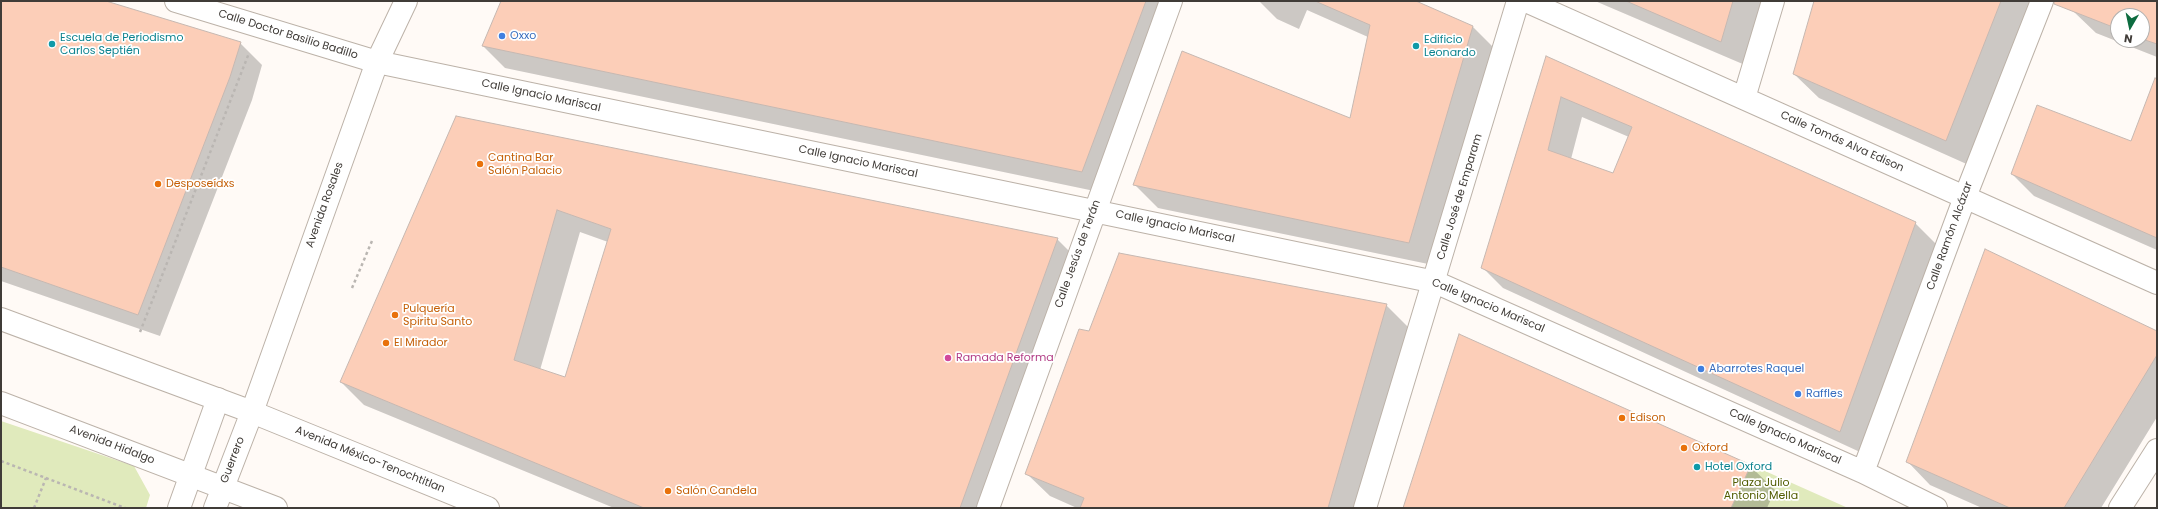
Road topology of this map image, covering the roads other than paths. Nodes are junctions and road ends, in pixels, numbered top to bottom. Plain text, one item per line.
1 (176, 1) edge
2 (406, 1) edge
3 (1171, 1) edge
4 (1518, 1) edge
5 (1526, 1) edge
6 (1773, 1) edge
7 (2042, 1) edge
8 (377, 62) junction
9 (1744, 98) junction
10 (1965, 197) junction
11 (1094, 210) junction
12 (1435, 282) junction
13 (2157, 283) edge
14 (1, 319) edge
15 (218, 399) junction
16 (1, 403) edge
17 (252, 412) junction
18 (2157, 450) edge
19 (1863, 472) junction
20 (191, 474) junction
21 (222, 486) junction
22 (179, 508) edge
23 (215, 508) edge
24 (276, 508) edge
25 (488, 508) edge
26 (988, 508) edge
27 (1365, 508) edge
28 (1936, 508) edge
29 (2120, 508) edge

1 - 8 street, Calle Doctor Basilio Badillo
2 - 8 street, Avenida Rosales
3 - 11 street, Calle Jesús de Terán
4 - 12 street, Calle José de Emparam
5 - 9 street, Calle Tomás Alva Edison
6 - 9 street
7 - 10 street, Calle Ramón Alcázar
8 - 11 street, Calle Ignacio Mariscal
8 - 17 street, Avenida Rosales
9 - 10 street, Calle Tomás Alva Edison
10 - 13 street, Calle Tomás Alva Edison
10 - 19 street, Calle Ramón Alcázar
11 - 12 street, Calle Ignacio Mariscal
11 - 26 street, Calle Jesús de Terán
12 - 19 street, Calle Ignacio Mariscal
12 - 27 street, Calle José de Emparam
14 - 15 street, Avenida México-Tenochtitlan
15 - 17 street, Avenida México-Tenochtitlan
15 - 20 street
16 - 20 street, Avenida Hidalgo
17 - 21 street, Guerrero
17 - 25 street, Avenida México-Tenochtitlan
18 - 29 street
19 - 28 street, Calle Ignacio Mariscal
20 - 21 street, Avenida Hidalgo
20 - 22 street
21 - 23 street, Guerrero
21 - 24 street

